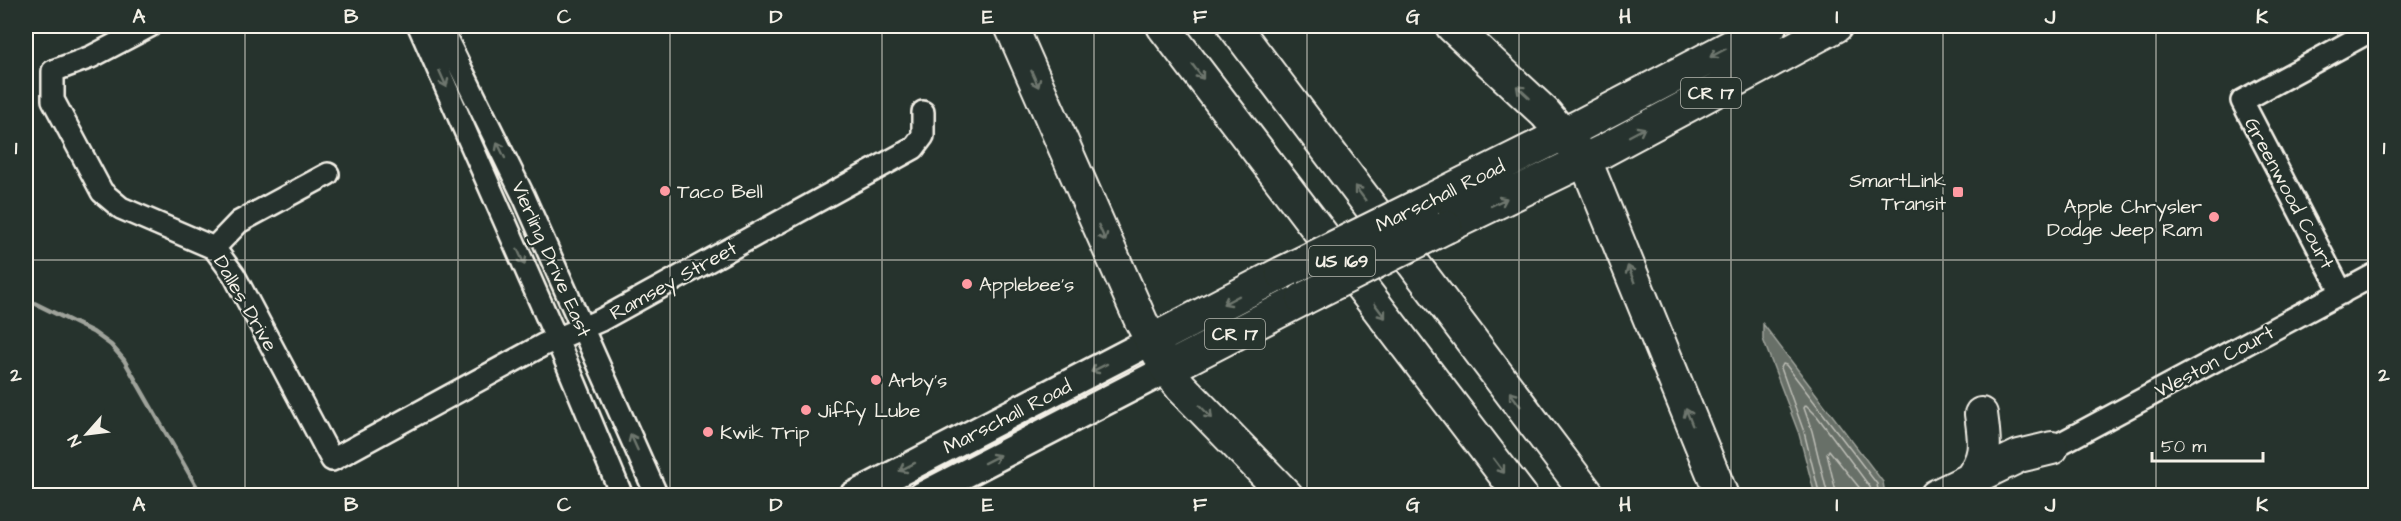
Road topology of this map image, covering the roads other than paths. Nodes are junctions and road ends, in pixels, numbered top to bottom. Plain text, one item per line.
1 (150, 26) edge
2 (419, 26) edge
3 (440, 26) edge
4 (1011, 26) edge
5 (1163, 26) edge
6 (1234, 26) edge
7 (1452, 26) edge
8 (1770, 26) edge
9 (1836, 26) edge
10 (2376, 28) edge
11 (923, 112) dead end
12 (1563, 134) junction
13 (1585, 159) junction
14 (328, 174) dead end
15 (214, 248) junction
16 (2376, 274) edge
17 (2342, 293) junction
18 (583, 328) junction
19 (557, 340) junction
20 (1151, 341) junction
21 (1167, 369) junction
22 (1981, 414) dead end
23 (2052, 448) joint
24 (332, 460) joint
25 (1969, 481) junction
26 (1720, 487) edge
27 (622, 495) edge
28 (657, 495) edge
29 (853, 495) edge
30 (922, 495) edge
31 (1287, 495) edge
32 (1521, 495) edge
33 (1589, 495) edge
34 (1936, 495) edge

1 - 15 street, Dalles Drive
2 -> 19 street, Vierling Drive East
18 -> 3 street, Vierling Drive East
4 -> 20 highway
5 -> 32 highway, US 169
33 -> 6 highway, US 169
12 -> 7 highway
8 -> 12 highway, Marschall Road / CR 17
13 -> 9 highway, Marschall Road / CR 17
10 - 17 street, Greenwood Court
11 - 18 street, Ramsey Street
12 - 13 highway
12 -> 20 highway, Marschall Road / CR 17, bridge
21 -> 13 highway, Marschall Road / CR 17, bridge
26 -> 13 highway
14 - 15 street
15 - 24 street, Dalles Drive
16 - 17 street, Weston Court
17 - 23 street, Weston Court
18 - 19 street, Ramsey Street
28 -> 18 street, Vierling Drive East
19 - 24 street, Ramsey Street
19 - 27 street, Vierling Drive East
20 - 21 highway
20 -> 29 main road, Marschall Road / CR 17
30 -> 21 main road, Marschall Road / CR 17
21 -> 31 highway
22 - 25 highway
23 - 25 highway
25 - 34 highway

